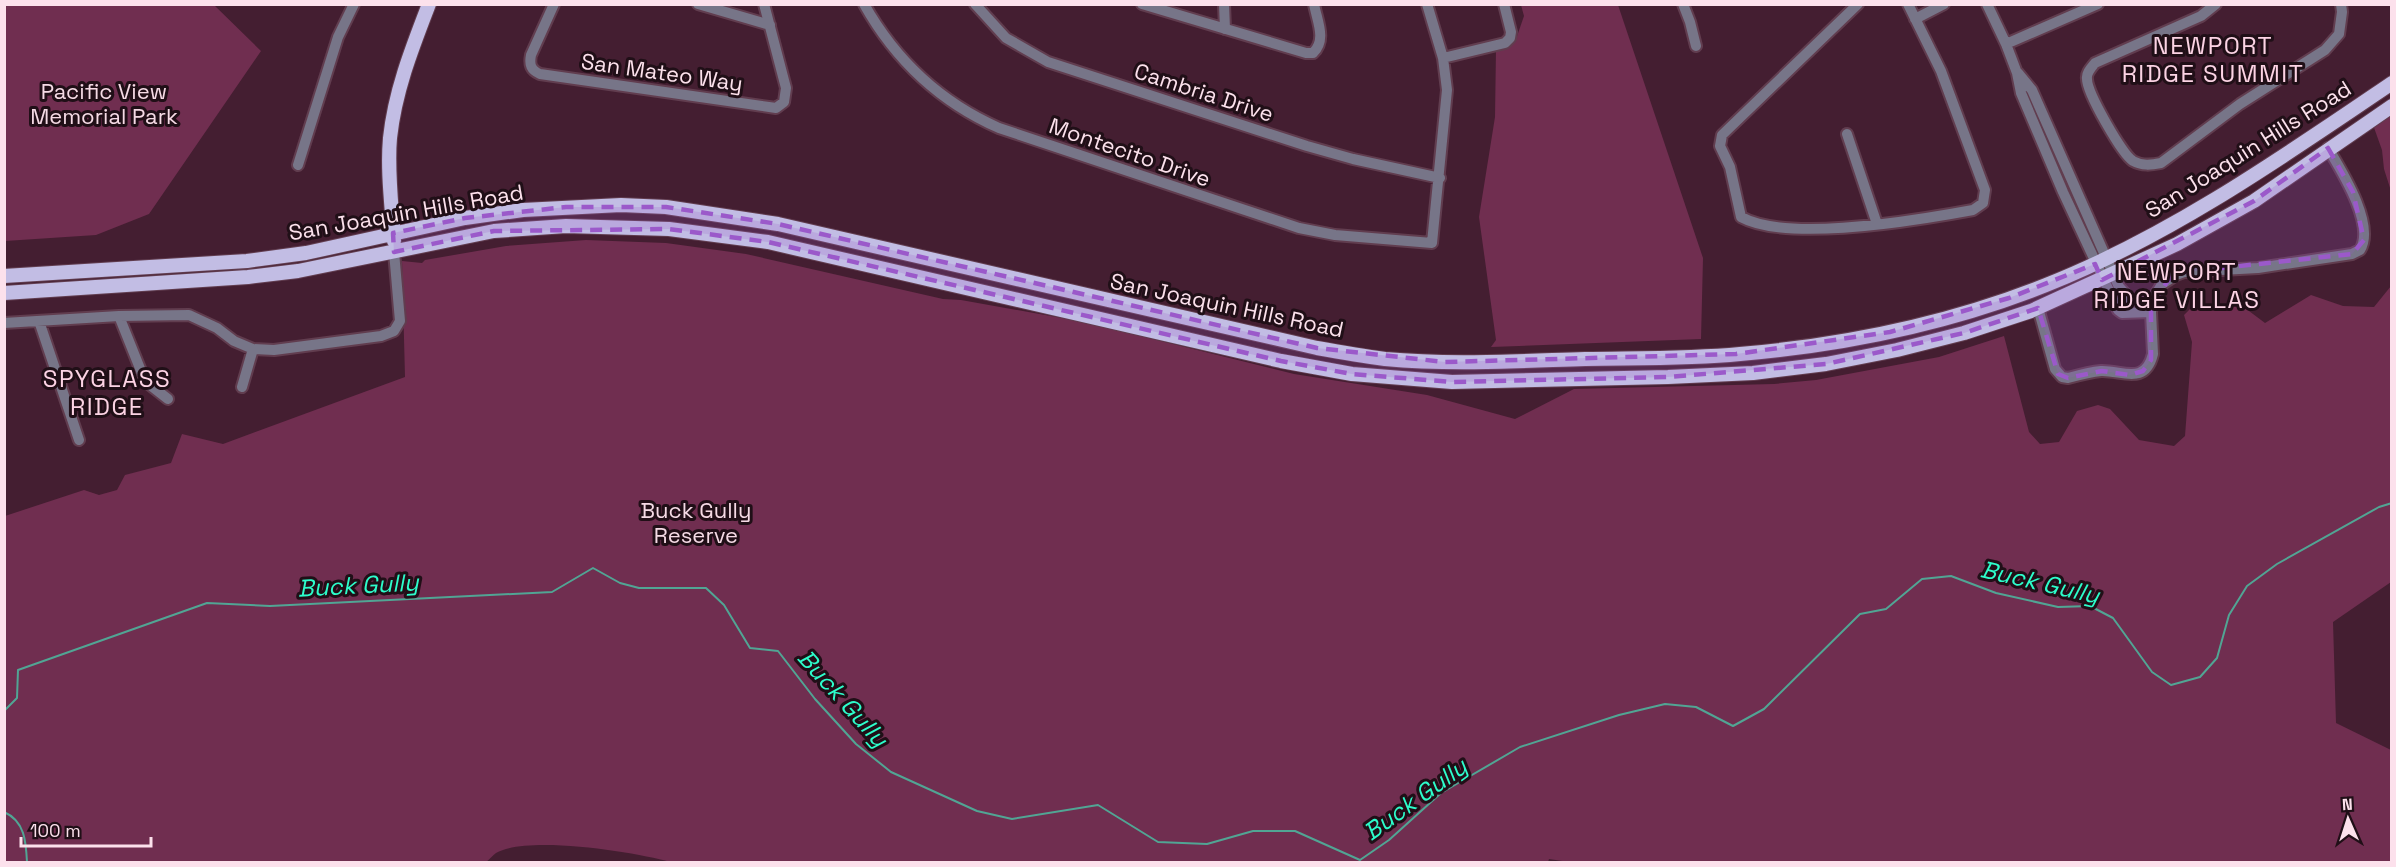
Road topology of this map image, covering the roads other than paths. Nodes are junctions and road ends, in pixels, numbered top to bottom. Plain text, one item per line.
1 (354, 4) edge
2 (429, 4) edge
3 (554, 4) edge
4 (698, 4) edge
5 (764, 4) edge
6 (864, 4) edge
7 (975, 4) edge
8 (1142, 4) edge
9 (1224, 4) edge
10 (1314, 4) edge
11 (1427, 4) edge
12 (1504, 4) edge
13 (1683, 4) edge
14 (1858, 4) edge
15 (1908, 4) edge
16 (1944, 4) edge
17 (1987, 4) edge
18 (2098, 4) edge
19 (2195, 4) edge
20 (2216, 4) edge
21 (2341, 4) edge
22 (2201, 16) junction
23 (1915, 19) junction
24 (770, 25) junction
25 (1225, 29) junction
26 (2006, 44) junction
27 (1695, 46) dead end
28 (1443, 58) junction
29 (2391, 83) edge
30 (2391, 105) edge
31 (1847, 134) dead end
32 (2328, 148) junction
33 (298, 165) dead end
34 (1440, 178) junction
35 (1877, 224) junction
36 (393, 232) junction
37 (394, 252) junction
38 (2101, 261) junction
39 (4, 276) edge
40 (2108, 277) junction
41 (4, 292) edge
42 (2152, 307) junction
43 (2038, 308) junction
44 (119, 316) junction
45 (39, 321) junction
46 (4, 323) edge
47 (253, 349) junction
48 (242, 387) dead end
49 (168, 399) dead end
50 (79, 440) dead end

1 - 33 street
2 - 36 main road
3 - 24 street, San Mateo Way
4 - 24 street
5 - 24 street
6 - 34 street, Montecito Drive
7 - 34 street, Cambria Drive
8 - 25 street
9 - 25 street
10 - 25 street
11 - 28 street
12 - 28 street
13 - 27 street
14 - 35 street
15 - 23 street
16 - 23 street
17 - 26 street
18 - 26 street
19 - 22 street
20 - 22 street
21 - 22 street
23 - 35 street
26 - 38 street
28 - 34 street
29 - 38 main road, San Joaquin Hills Road
30 - 32 main road, San Joaquin Hills Road
31 - 35 street
32 - 40 main road, San Joaquin Hills Road
32 - 42 street
36 - 37 main road
36 - 38 main road, San Joaquin Hills Road
36 - 39 main road, San Joaquin Hills Road
37 - 41 main road, San Joaquin Hills Road
37 - 43 main road, San Joaquin Hills Road
37 - 47 street
38 - 40 street
40 - 42 street
40 - 42 street
40 - 43 main road, San Joaquin Hills Road
42 - 43 street
44 - 45 street
44 - 47 street
44 - 49 street
45 - 46 street
45 - 50 street
47 - 48 street

